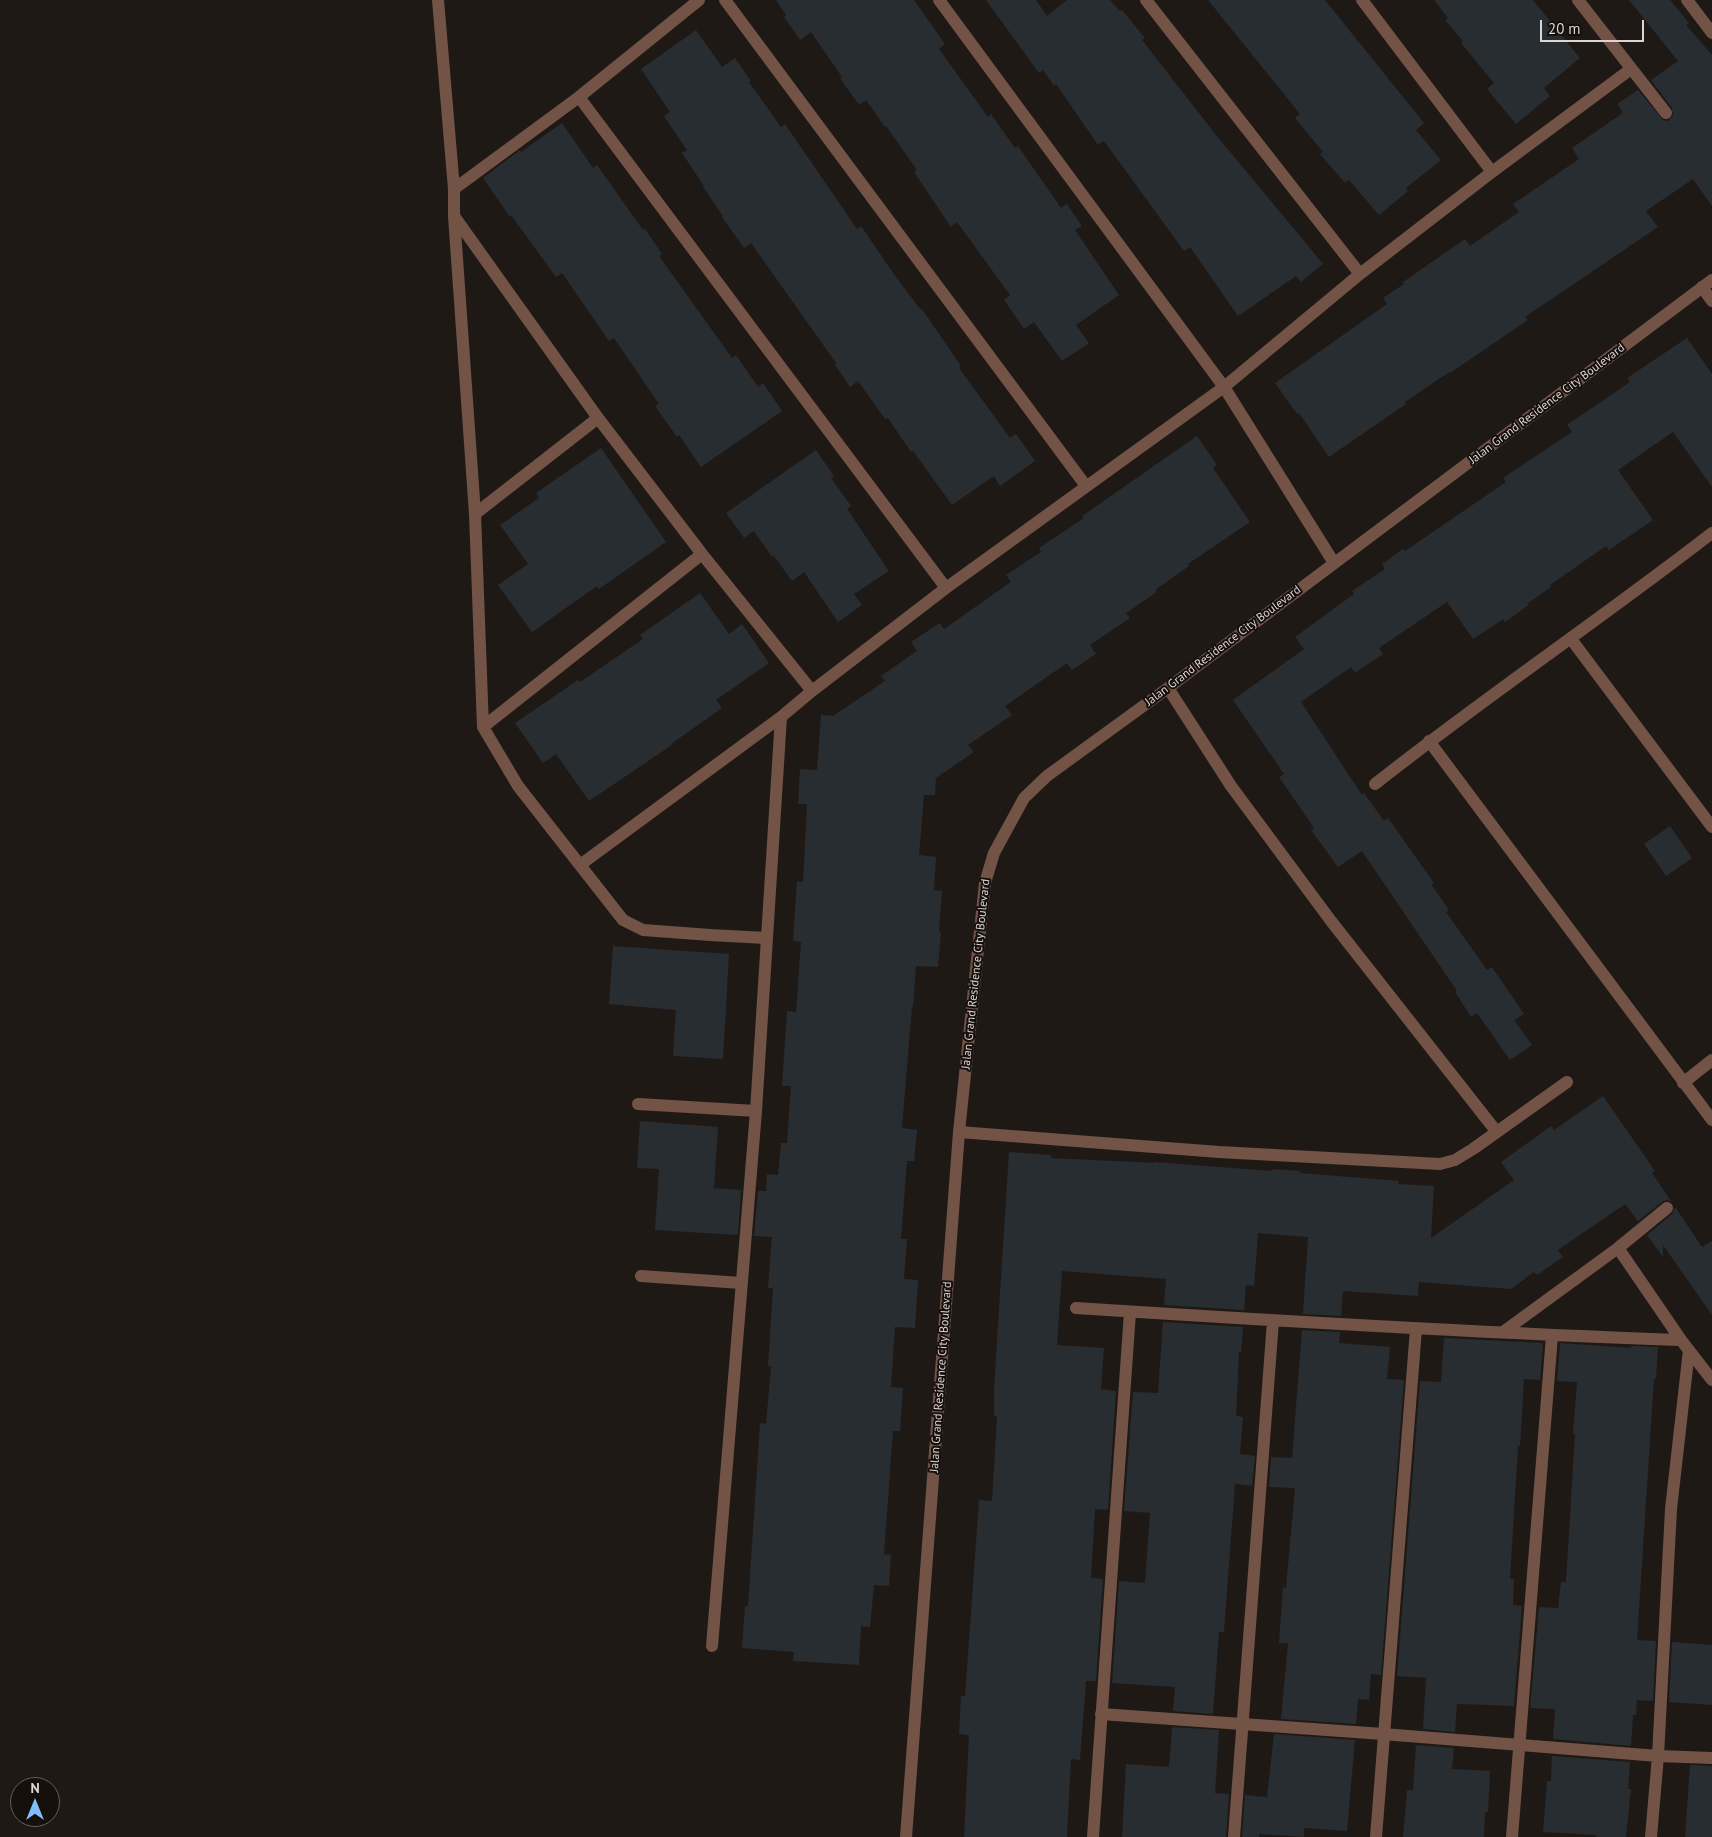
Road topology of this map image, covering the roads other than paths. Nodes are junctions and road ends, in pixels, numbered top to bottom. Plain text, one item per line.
1 (438, 0) edge
2 (699, 0) edge
3 (725, 0) edge
4 (939, 0) edge
5 (1146, 0) edge
6 (1362, 0) edge
7 (1578, 0) edge
8 (1687, 0) edge
9 (1712, 33) edge
10 (1631, 69) junction
11 (579, 97) junction
12 (1666, 113) dead end
13 (1492, 172) junction
14 (454, 189) junction
15 (454, 216) junction
16 (1360, 274) junction
17 (1707, 284) edge
18 (1712, 300) edge
19 (1224, 386) junction
20 (598, 418) junction
21 (1086, 486) junction
22 (474, 514) junction
23 (1711, 536) edge
24 (702, 554) junction
25 (1334, 563) junction
26 (946, 588) junction
27 (1571, 639) junction
28 (1168, 688) junction
29 (812, 691) junction
30 (780, 717) junction
31 (483, 727) junction
32 (1429, 741) junction
33 (1375, 784) dead end
34 (1712, 827) edge
35 (580, 865) junction
36 (766, 938) junction
37 (1712, 1060) edge
38 (1566, 1082) dead end
39 (1683, 1083) junction
40 (638, 1104) dead end
41 (756, 1110) junction
42 (1712, 1120) edge
43 (1496, 1131) junction
44 (959, 1132) junction
45 (1667, 1208) dead end
46 (1618, 1248) junction
47 (641, 1276) dead end
48 (741, 1283) junction
49 (1076, 1308) dead end
50 (1130, 1312) junction
51 (1273, 1321) junction
52 (1416, 1329) junction
53 (1503, 1332) junction
54 (1552, 1336) junction
55 (1685, 1345) junction
56 (1712, 1380) edge
57 (712, 1646) dead end
58 (1101, 1714) junction
59 (1243, 1723) junction
60 (1383, 1734) junction
61 (1518, 1745) junction
62 (1658, 1756) junction
63 (1712, 1758) edge
64 (906, 1837) edge
65 (1093, 1837) edge
66 (1234, 1837) edge
67 (1376, 1837) edge
68 (1512, 1837) edge
69 (1651, 1837) edge

1 - 14 street
2 - 11 street
3 - 21 street
4 - 19 street
5 - 16 street
6 - 13 street
7 - 10 street
8 - 9 street
10 - 12 street
10 - 13 street
11 - 14 street
11 - 26 street
13 - 16 street
14 - 15 street
15 - 20 street
15 - 22 street
16 - 19 street
17 - 18 street
17 - 25 street, Jalan Grand Residence City Boulevard
19 - 21 street
19 - 25 street
20 - 22 street
20 - 24 street
21 - 26 street
22 - 31 street
23 - 27 street
24 - 29 street
24 - 31 street
25 - 28 street, Jalan Grand Residence City Boulevard
26 - 29 street
27 - 32 street
27 - 34 street
28 - 43 street
28 - 44 street, Jalan Grand Residence City Boulevard
29 - 30 street
30 - 35 street
30 - 36 street
31 - 35 street
32 - 33 street
32 - 39 street
35 - 36 street
36 - 41 street
37 - 39 street
38 - 43 street
39 - 42 street
40 - 41 street
41 - 48 street
43 - 44 street
44 - 64 street, Jalan Grand Residence City Boulevard
45 - 46 street
46 - 53 street
46 - 55 street
47 - 48 street
48 - 57 street
49 - 50 street
50 - 51 street
50 - 58 street
51 - 52 street
51 - 59 street
52 - 53 street
52 - 60 street
53 - 54 street
54 - 55 street
54 - 61 street
55 - 56 street
55 - 62 street
58 - 59 street
58 - 65 street
59 - 60 street
59 - 66 street
60 - 61 street
60 - 67 street
61 - 62 street
61 - 68 street
62 - 63 street
62 - 69 street

